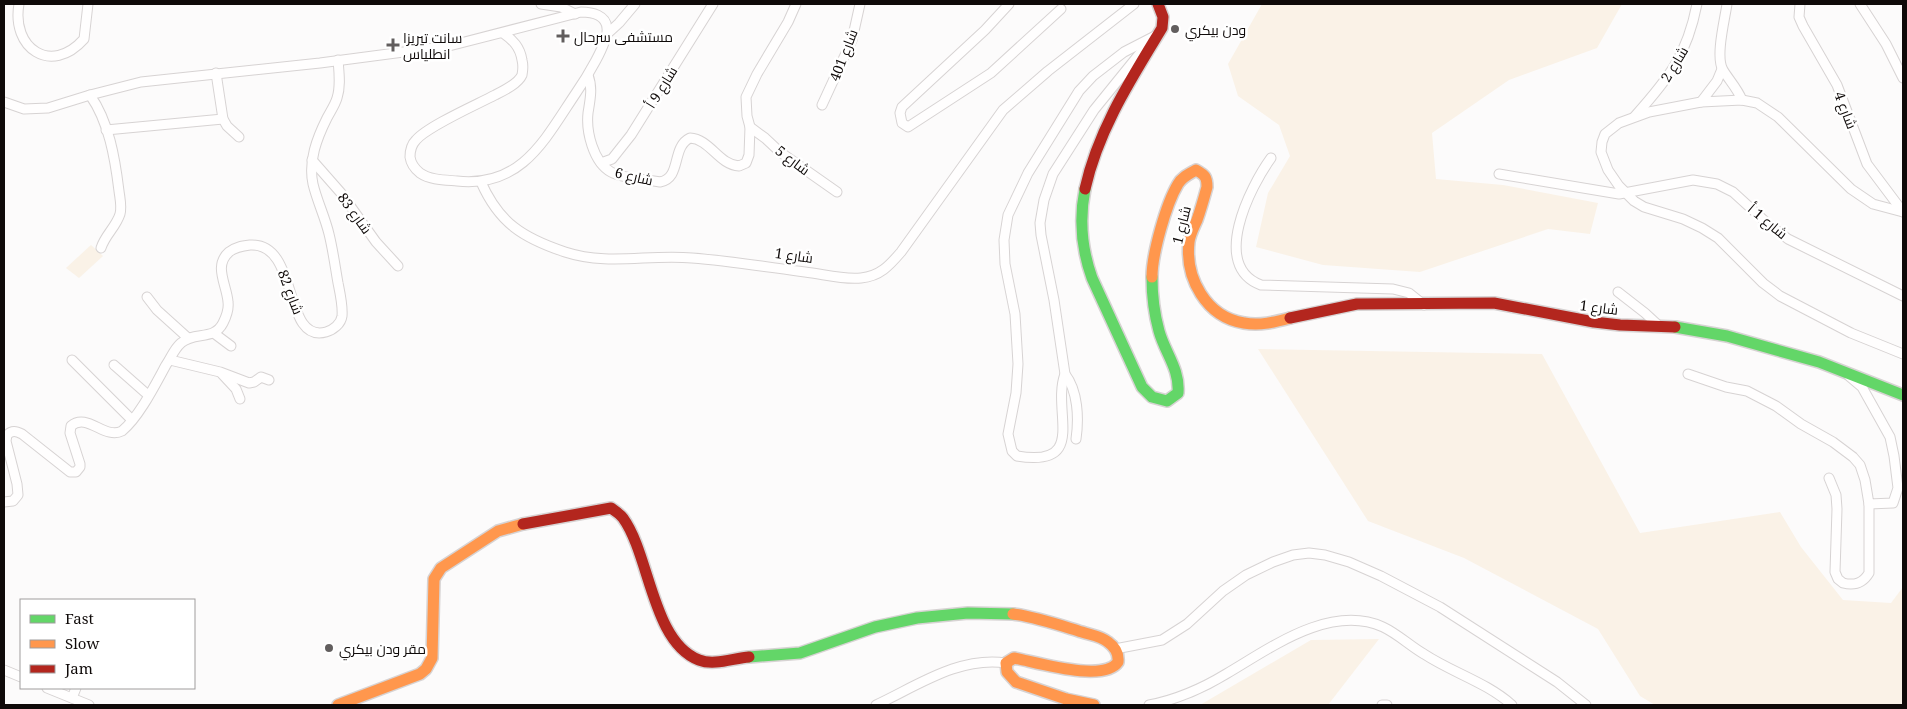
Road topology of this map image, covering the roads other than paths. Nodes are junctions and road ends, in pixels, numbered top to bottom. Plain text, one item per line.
1 (19, 4) edge
2 (88, 4) edge
3 (541, 4) edge
4 (635, 4) edge
5 (713, 4) edge
6 (796, 4) edge
7 (860, 4) edge
8 (1009, 4) edge
9 (1134, 4) edge
10 (1158, 4) edge
11 (1697, 4) edge
12 (1727, 4) edge
13 (1800, 4) edge
14 (1860, 4) edge
15 (1061, 9) dead end
16 (575, 14) junction
17 (502, 34) junction
18 (607, 34) junction
19 (1153, 36) junction
20 (338, 60) junction
21 (1722, 69) junction
22 (216, 73) junction
23 (588, 75) junction
24 (1903, 78) edge
25 (90, 95) junction
26 (1742, 100) junction
27 (4, 102) edge
28 (1701, 102) junction
29 (822, 105) dead end
30 (1634, 116) junction
31 (223, 119) junction
32 (750, 127) junction
33 (106, 130) junction
34 (239, 137) dead end
35 (1271, 158) dead end
36 (312, 160) junction
37 (601, 163) junction
38 (1500, 174) dead end
39 (481, 182) junction
40 (838, 192) dead end
41 (1627, 194) junction
42 (1903, 212) edge
43 (101, 248) dead end
44 (398, 266) dead end
45 (1618, 292) dead end
46 (1903, 296) edge
47 (147, 297) dead end
48 (1425, 305) junction
49 (1658, 325) junction
50 (215, 334) junction
51 (188, 338) junction
52 (231, 346) dead end
53 (1903, 354) edge
54 (72, 360) dead end
55 (170, 360) junction
56 (114, 365) dead end
57 (1841, 370) junction
58 (220, 372) junction
59 (1065, 374) junction
60 (1688, 374) dead end
61 (269, 380) dead end
62 (1903, 395) edge
63 (148, 396) junction
64 (240, 399) dead end
65 (132, 420) junction
66 (1076, 439) dead end
67 (1829, 478) dead end
68 (4, 502) edge
69 (1869, 504) junction
70 (1115, 649) junction
71 (1006, 663) junction
72 (4, 670) edge
73 (20, 677) edge
74 (50, 689) edge
75 (76, 689) edge
76 (72, 698) junction
77 (89, 705) edge
78 (338, 705) edge
79 (876, 705) edge
80 (1094, 705) edge
81 (1149, 705) edge
82 (1382, 705) edge
83 (1387, 705) edge
84 (1512, 705) edge
85 (1586, 705) edge

1 - 2 street
3 - 16 street
4 - 18 street
5 - 37 street, شارع 9 أ
6 - 32 street
7 - 29 street, شارع 401
8 - 15 street
9 - 39 street, شارع 1
10 - 19 street, شارع 1
11 - 30 street, شارع 2
12 - 21 street
13 - 42 street, شارع 4
14 - 24 street
16 - 17 street
16 - 18 street
17 - 20 street
17 - 39 street
18 - 23 street
19 - 48 street, شارع 1
19 - 59 street
19 - 59 street
20 - 22 street
20 - 36 street, شارع 82
21 - 26 street
21 - 28 street
22 - 25 street
22 - 31 street
23 - 37 street, شارع 6
23 - 39 street
25 - 27 street
25 - 33 street
26 - 28 street
26 - 42 street
28 - 30 street
30 - 41 street
31 - 33 street
31 - 34 street
32 - 37 street, شارع 6
32 - 40 street, شارع 5
33 - 43 street
35 - 48 street
36 - 44 street, شارع 83
36 - 50 street, شارع 82
38 - 41 street
41 - 46 street, شارع 1 أ
41 - 53 street
45 - 49 street
47 - 51 street
48 - 49 street, شارع 1
49 - 57 street, شارع 1
50 - 51 street
50 - 52 street
51 - 55 street
54 - 65 street
55 - 58 street
55 - 63 street
56 - 63 street
57 - 62 street, شارع 1
57 - 69 street
58 - 61 street
58 - 64 street
59 - 66 street
60 - 69 street
63 - 65 street
65 - 68 street
67 - 69 street
70 - 71 street
70 - 78 street
70 - 85 street
71 - 79 street
71 - 80 street
72 - 73 street
74 - 76 street
75 - 76 street
76 - 77 street
81 - 84 street
82 - 83 street

